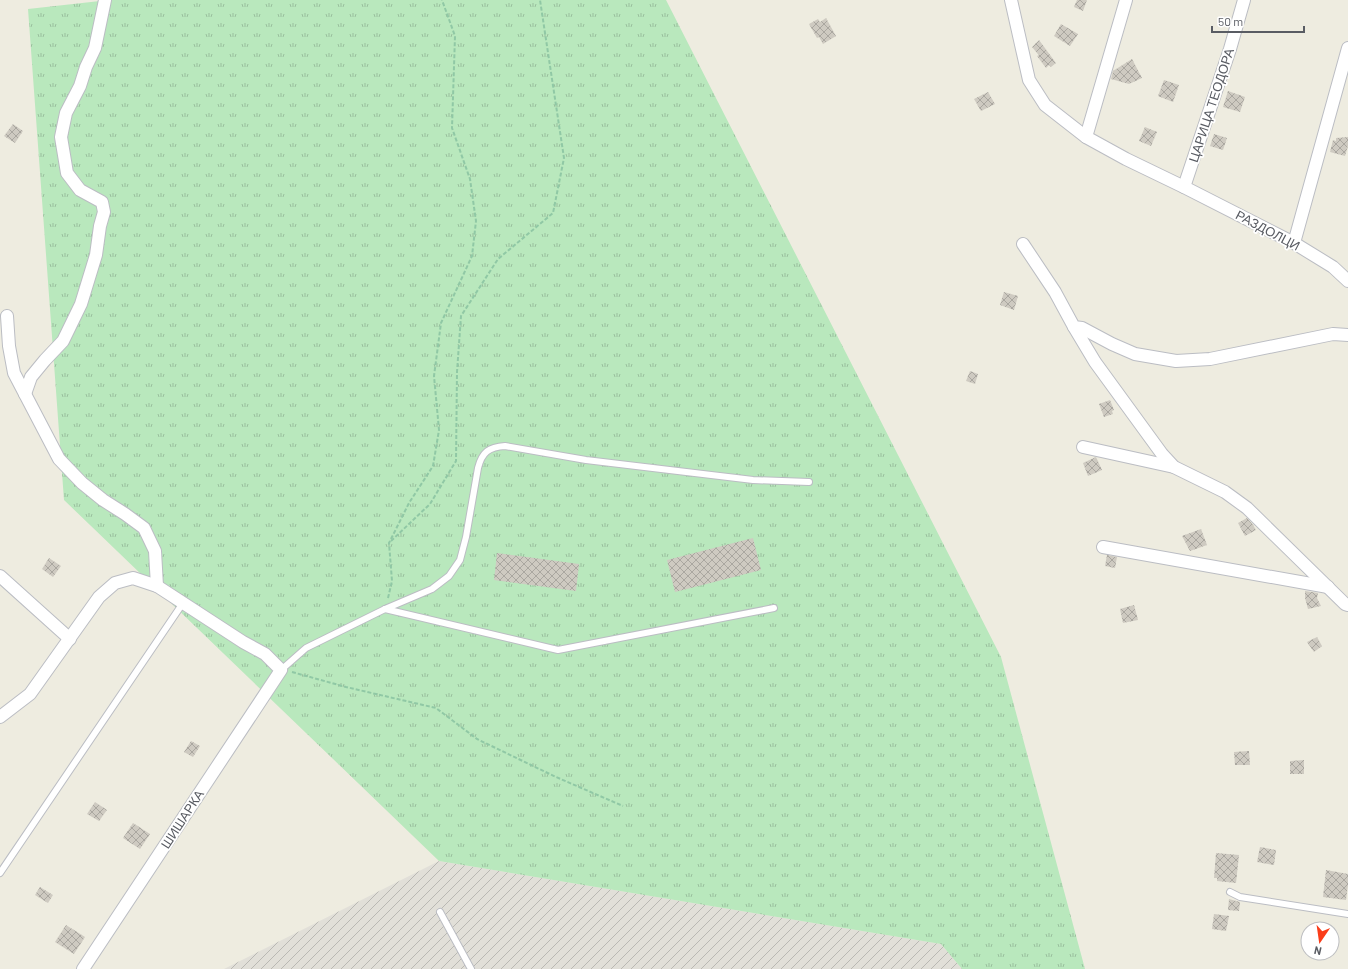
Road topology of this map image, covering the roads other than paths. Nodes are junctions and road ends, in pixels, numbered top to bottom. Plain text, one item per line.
1 (105, 0) edge
2 (1011, 0) edge
3 (1126, 0) edge
4 (1244, 0) edge
5 (1348, 48) edge
6 (1086, 137) junction
7 (1184, 187) junction
8 (1294, 242) junction
9 (1023, 244) dead end
10 (1348, 281) edge
11 (7, 316) dead end
12 (1074, 326) junction
13 (1348, 335) edge
14 (25, 394) junction
15 (1083, 447) dead end
16 (1174, 467) junction
17 (809, 482) dead end
18 (1104, 547) dead end
19 (0, 576) edge
20 (158, 586) junction
21 (1328, 587) junction
22 (183, 603) junction
23 (1348, 605) edge
24 (774, 608) dead end
25 (385, 609) junction
26 (70, 639) junction
27 (281, 670) junction
28 (0, 717) edge
29 (0, 873) edge
30 (1230, 892) dead end
31 (440, 912) dead end
32 (1348, 914) edge
33 (83, 969) edge
34 (471, 969) edge

1 - 14 street
2 - 6 street, РАЗДОЛЦИ
3 - 6 street
4 - 7 street, ЦАРИЦА ТЕОДОРА
5 - 8 street
6 - 7 street, РАЗДОЛЦИ
7 - 8 street, РАЗДОЛЦИ
8 - 10 street, РАЗДОЛЦИ
9 - 12 street
11 - 14 street
12 - 13 street
12 - 16 street
14 - 20 street
15 - 16 street
16 - 21 street
17 - 25 lane
18 - 21 street
19 - 26 street
20 - 22 street
20 - 26 street
21 - 23 street
22 - 27 street
22 - 29 lane
24 - 25 lane
25 - 27 lane
26 - 28 street
27 - 33 street, ШИШАРКА
30 - 32 lane
31 - 34 lane

